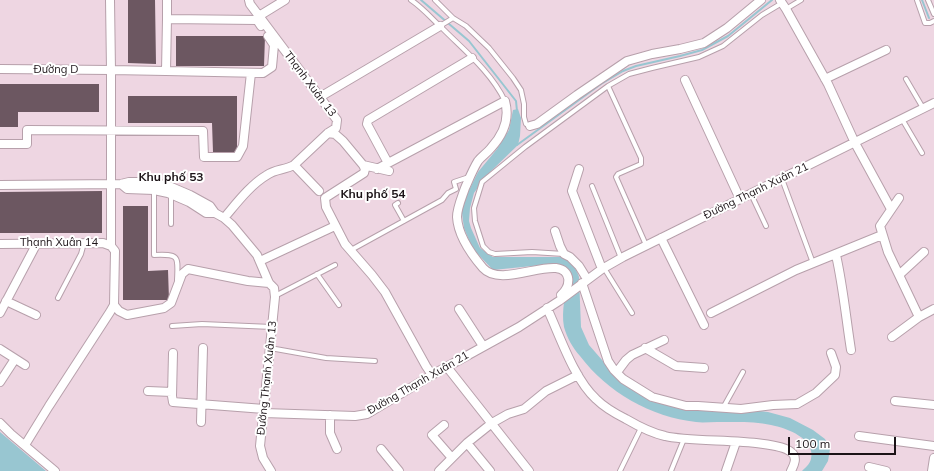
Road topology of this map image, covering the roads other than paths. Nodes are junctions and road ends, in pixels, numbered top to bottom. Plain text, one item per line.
1 (110, 0) edge
2 (167, 0) edge
3 (285, 0) edge
4 (411, 0) edge
5 (435, 0) edge
6 (761, 0) edge
7 (801, 0) edge
8 (917, 0) edge
9 (928, 0) edge
10 (247, 1) edge
11 (782, 3) edge
12 (934, 14) edge
13 (259, 16) junction
14 (453, 18) junction
15 (167, 19) junction
16 (934, 21) edge
17 (440, 26) junction
18 (886, 50) dead end
19 (472, 58) junction
20 (0, 70) edge
21 (111, 70) junction
22 (166, 71) junction
23 (250, 73) junction
24 (825, 79) junction
25 (906, 79) dead end
26 (685, 80) dead end
27 (608, 86) junction
28 (320, 96) junction
29 (504, 101) junction
30 (934, 103) edge
31 (923, 108) junction
32 (902, 119) junction
33 (530, 126) joint
34 (111, 130) junction
35 (328, 133) junction
36 (855, 143) junction
37 (0, 144) edge
38 (922, 153) dead end
39 (294, 165) junction
40 (363, 166) junction
41 (388, 167) junction
42 (579, 169) dead end
43 (470, 176) junction
44 (782, 179) junction
45 (111, 184) junction
46 (121, 184) junction
47 (0, 185) edge
48 (592, 186) dead end
49 (154, 190) junction
50 (319, 191) dead end
51 (171, 194) junction
52 (751, 194) junction
53 (900, 198) dead end
54 (740, 199) junction
55 (398, 203) dead end
56 (891, 209) junction
57 (216, 213) junction
58 (224, 218) junction
59 (404, 221) junction
60 (171, 224) dead end
61 (335, 226) junction
62 (766, 226) dead end
63 (554, 231) dead end
64 (882, 235) junction
65 (661, 238) junction
66 (84, 242) junction
67 (37, 243) junction
68 (0, 244) edge
69 (646, 245) junction
70 (113, 249) junction
71 (350, 250) junction
72 (924, 252) dead end
73 (564, 254) junction
74 (836, 255) junction
75 (621, 258) junction
76 (260, 261) junction
77 (813, 264) junction
78 (335, 265) dead end
79 (603, 268) junction
80 (317, 274) junction
81 (899, 275) junction
82 (583, 282) junction
83 (269, 283) junction
84 (176, 289) junction
85 (275, 296) junction
86 (58, 298) dead end
87 (6, 301) junction
88 (557, 302) junction
89 (114, 305) junction
90 (339, 305) dead end
91 (547, 308) junction
92 (459, 309) dead end
93 (934, 309) edge
94 (0, 313) edge
95 (632, 313) dead end
96 (711, 313) dead end
97 (36, 315) dead end
98 (919, 317) junction
99 (704, 325) dead end
100 (172, 326) dead end
101 (272, 327) junction
102 (892, 337) dead end
103 (664, 340) dead end
104 (483, 346) junction
105 (203, 348) dead end
106 (270, 348) junction
107 (645, 348) junction
108 (0, 349) edge
109 (851, 350) dead end
110 (173, 353) dead end
111 (830, 353) dead end
112 (15, 359) junction
113 (375, 361) dead end
114 (25, 365) dead end
115 (447, 367) junction
116 (704, 368) dead end
117 (617, 372) junction
118 (743, 372) dead end
119 (432, 375) junction
120 (578, 375) junction
121 (0, 382) edge
122 (148, 391) dead end
123 (172, 392) junction
124 (895, 401) dead end
125 (202, 405) junction
126 (934, 405) edge
127 (722, 408) junction
128 (264, 411) junction
129 (330, 415) junction
130 (202, 422) dead end
131 (0, 423) edge
132 (492, 423) junction
133 (444, 425) dead end
134 (641, 428) junction
135 (859, 436) dead end
136 (684, 439) junction
137 (736, 442) junction
138 (467, 443) junction
139 (25, 445) junction
140 (934, 446) edge
141 (337, 449) dead end
142 (381, 449) dead end
143 (452, 458) junction
144 (934, 458) edge
145 (869, 467) dead end
146 (270, 470) edge
147 (55, 471) edge
148 (399, 471) edge
149 (440, 471) edge
150 (490, 471) edge
151 (529, 471) edge
152 (620, 471) edge
153 (671, 471) edge
154 (726, 471) edge
155 (791, 471) edge
156 (886, 471) edge
157 (932, 471) edge

1 - 21 street
2 - 15 street
3 - 13 street
4 - 17 lane
5 - 14 lane
6 - 33 street
7 - 11 lane
8 - 16 lane
9 - 12 lane
10 - 13 street, Thạnh Xuân 13
11 - 24 street
11 - 27 lane
13 - 28 street, Thạnh Xuân 13
14 - 17 lane
14 - 33 lane
15 - 22 street
15 - 23 street, Đường D
17 - 19 lane
17 - 28 street
18 - 24 street
19 - 29 lane
19 - 41 street
20 - 21 street, Đường D
21 - 22 street, Đường D
21 - 34 street
22 - 23 street, Đường D
23 - 34 street
24 - 36 street
25 - 31 lane
26 - 54 street
27 - 69 lane
27 - 73 lane
28 - 35 street, Thạnh Xuân 13
29 - 41 street
29 - 43 street
30 - 31 street, Đường Thạnh Xuân 21
31 - 32 street, Đường Thạnh Xuân 21
32 - 36 street, Đường Thạnh Xuân 21
32 - 38 lane
34 - 37 street
34 - 45 street
35 - 39 street, Thạnh Xuân 13
35 - 40 street
36 - 44 street, Đường Thạnh Xuân 21
36 - 56 street
39 - 50 street
39 - 58 street, Thạnh Xuân 13
40 - 41 street
40 - 61 street
42 - 79 street
43 - 59 lane
43 - 88 street
44 - 52 street, Đường Thạnh Xuân 21
44 - 77 lane
45 - 46 street
45 - 47 street
45 - 70 street
46 - 49 street
46 - 57 street
48 - 75 lane
49 - 51 street
49 - 84 lane
51 - 57 street
51 - 60 lane
52 - 54 street, Đường Thạnh Xuân 21
52 - 62 lane
53 - 56 street
54 - 65 street, Đường Thạnh Xuân 21
55 - 59 lane
56 - 64 street
57 - 58 street
58 - 76 street
59 - 71 lane
61 - 71 street
61 - 76 street
63 - 73 street
64 - 74 street
64 - 81 street
65 - 69 street, Đường Thạnh Xuân 21
65 - 99 street
66 - 67 street, Thạnh Xuân 14
66 - 70 street, Thạnh Xuân 14
66 - 86 lane
67 - 68 street, Thạnh Xuân 14
67 - 87 street
69 - 75 street, Đường Thạnh Xuân 21
70 - 89 street
71 - 119 street
72 - 81 street
73 - 82 street
74 - 77 street
74 - 109 street
75 - 79 street, Đường Thạnh Xuân 21
76 - 83 street
77 - 96 street
78 - 80 lane
79 - 82 street, Đường Thạnh Xuân 21
79 - 95 lane
80 - 85 lane
80 - 90 lane
81 - 98 street
82 - 88 street, Đường Thạnh Xuân 21
82 - 117 street
83 - 84 street
83 - 85 street
84 - 89 street
85 - 101 street, Đường Thạnh Xuân 13
87 - 94 street
87 - 97 street
88 - 91 street, Đường Thạnh Xuân 21
89 - 139 street
91 - 104 street, Đường Thạnh Xuân 21
91 - 120 street
92 - 104 street
93 - 98 street
98 - 102 street
100 - 101 lane
101 - 106 street, Đường Thạnh Xuân 13
103 - 107 street
104 - 115 street, Đường Thạnh Xuân 21
105 - 125 street
106 - 113 lane
106 - 128 street, Đường Thạnh Xuân 13
107 - 116 street
107 - 117 street
108 - 112 street
110 - 123 street
111 - 127 street
112 - 114 street
112 - 121 street
115 - 119 street, Đường Thạnh Xuân 21
115 - 132 street
117 - 127 street
118 - 127 lane
119 - 129 street, Đường Thạnh Xuân 21
120 - 132 street
120 - 134 street
122 - 123 street
123 - 125 street, Đường Thạnh Xuân 21
124 - 126 street
125 - 128 street, Đường Thạnh Xuân 21
125 - 130 street
128 - 129 street, Đường Thạnh Xuân 21
128 - 146 street, Đường Thạnh Xuân 13
129 - 141 street
131 - 139 street
132 - 138 street
132 - 151 street
133 - 143 street
134 - 136 street
134 - 152 lane
135 - 140 street
136 - 137 street
136 - 153 lane
137 - 154 street
137 - 155 street
138 - 143 street
138 - 150 street
139 - 147 street
142 - 148 street
143 - 149 street
144 - 157 street
145 - 156 street

